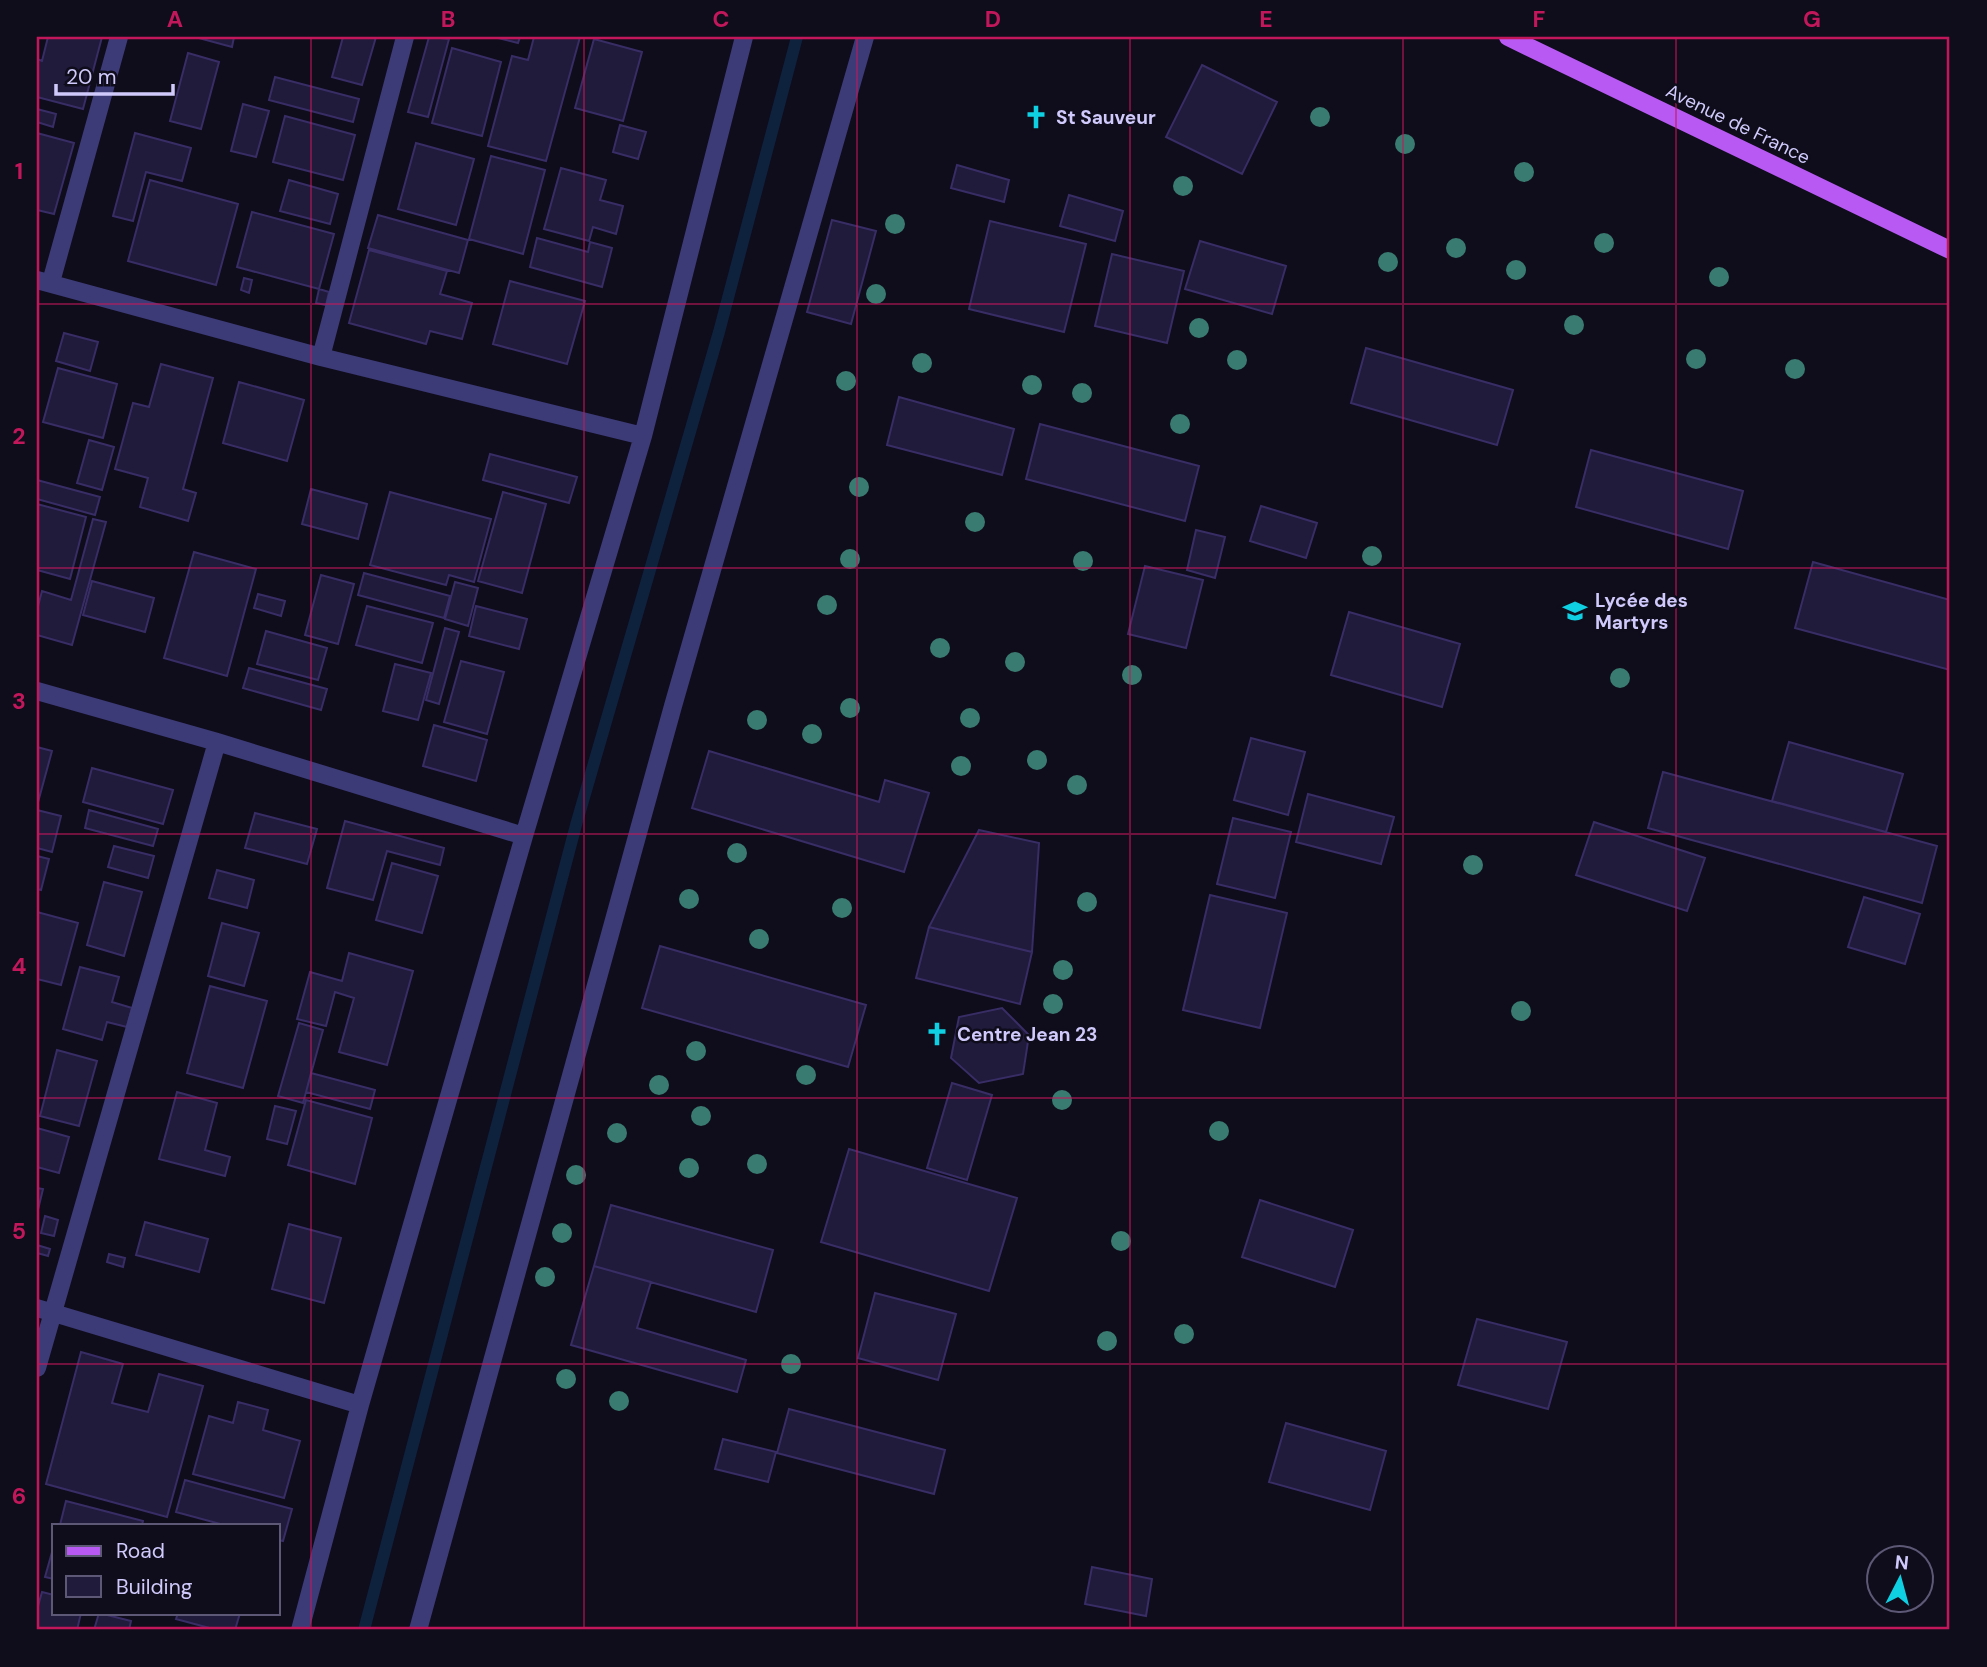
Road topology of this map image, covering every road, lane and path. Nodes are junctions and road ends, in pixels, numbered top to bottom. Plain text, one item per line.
1 (119, 37) edge
2 (405, 37) edge
3 (744, 37) edge
4 (866, 37) edge
5 (1508, 37) edge
6 (1950, 250) edge
7 (44, 281) edge
8 (321, 357) junction
9 (643, 436) junction
10 (37, 691) edge
11 (217, 742) junction
12 (524, 836) junction
13 (44, 1311) edge
14 (37, 1368) edge
15 (360, 1405) junction
16 (300, 1630) edge
17 (418, 1630) edge

1 - 7 street
2 - 8 street
3 - 9 street
4 - 17 street
5 - 6 main road, Avenue de France
7 - 8 street
8 - 9 street
9 - 12 street
10 - 11 street
11 - 12 street
11 - 13 street
12 - 15 street
13 - 14 street
13 - 15 street
15 - 16 street

